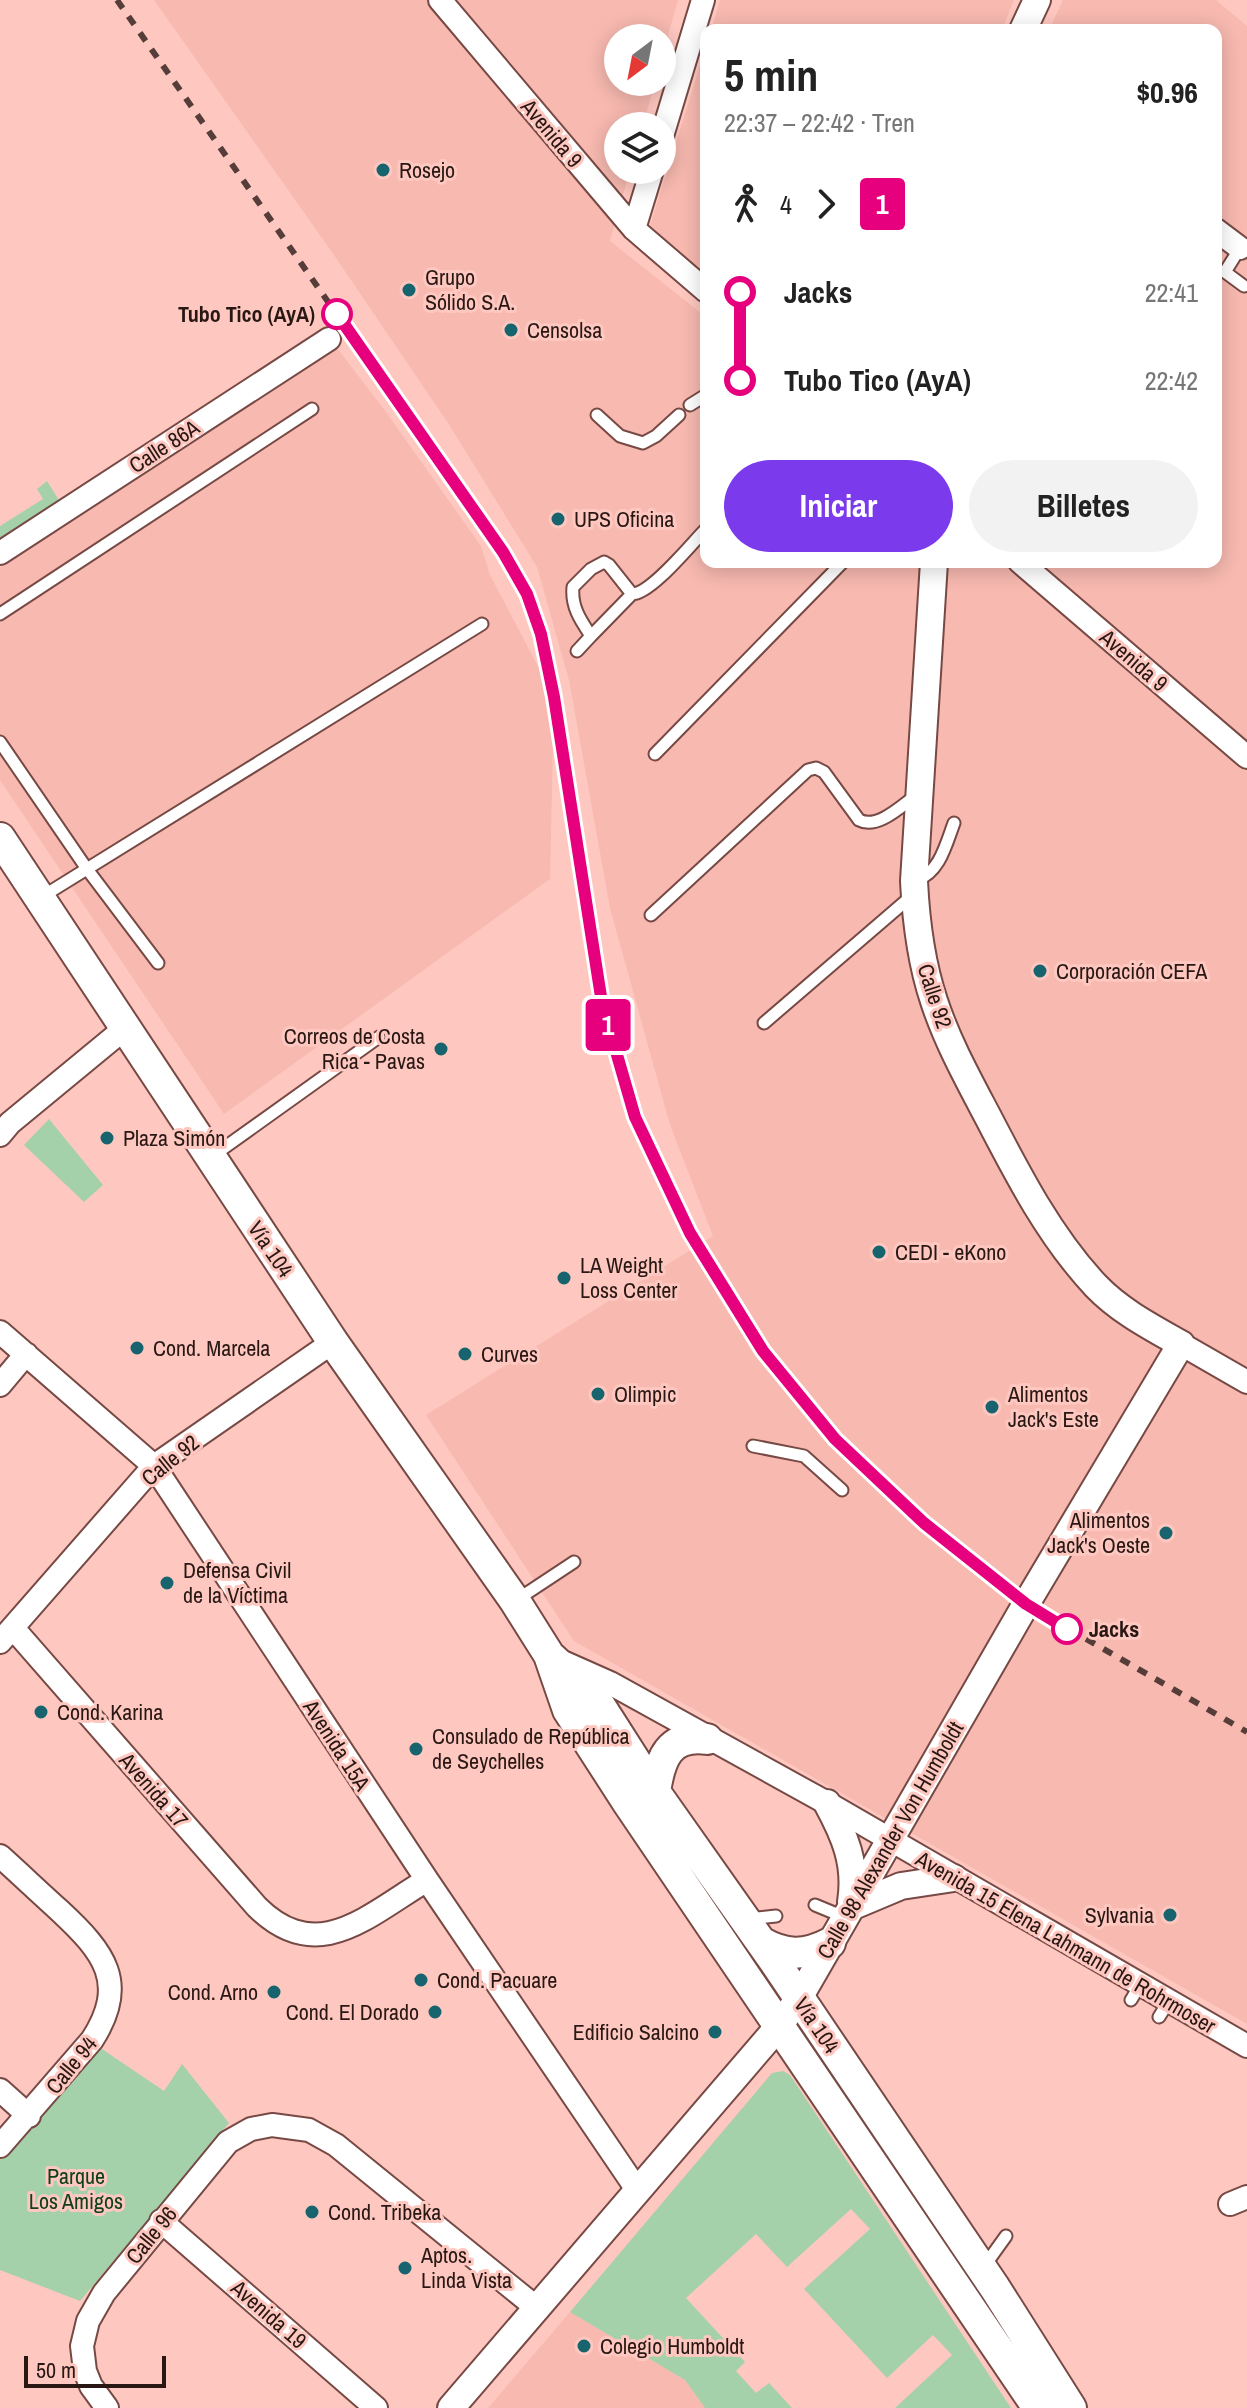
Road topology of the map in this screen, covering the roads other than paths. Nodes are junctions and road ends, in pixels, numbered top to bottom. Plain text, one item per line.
1 (440, 0) edge
2 (703, 0) edge
3 (1037, 0) edge
4 (1026, 24) edge
5 (669, 112) edge
6 (648, 184) edge
7 (634, 229) junction
8 (1222, 234) edge
9 (1240, 248) joint
10 (700, 286) edge
11 (1244, 286) dead end
12 (329, 339) dead end
13 (700, 399) edge
14 (690, 405) dead end
15 (312, 409) dead end
16 (597, 415) dead end
17 (679, 415) dead end
18 (700, 535) edge
19 (0, 553) edge
20 (837, 568) edge
21 (934, 568) edge
22 (1027, 568) edge
23 (632, 594) junction
24 (0, 614) edge
25 (482, 624) dead end
26 (591, 636) junction
27 (577, 651) dead end
28 (0, 742) edge
29 (655, 754) dead end
30 (1247, 757) edge
31 (919, 793) junction
32 (954, 823) dead end
33 (0, 838) edge
34 (87, 869) junction
35 (914, 887) junction
36 (40, 898) junction
37 (651, 915) dead end
38 (158, 963) dead end
39 (764, 1023) dead end
40 (124, 1029) junction
41 (379, 1037) dead end
42 (3, 1124) edge
43 (210, 1158) junction
44 (0, 1332) edge
45 (333, 1342) junction
46 (1181, 1344) junction
47 (26, 1354) junction
48 (1247, 1382) edge
49 (0, 1385) edge
50 (753, 1446) dead end
51 (154, 1466) junction
52 (842, 1490) dead end
53 (574, 1562) dead end
54 (515, 1601) junction
55 (6, 1635) edge
56 (549, 1655) junction
57 (707, 1739) junction
58 (655, 1792) junction
59 (827, 1803) junction
60 (891, 1841) junction
61 (0, 1856) edge
62 (954, 1878) junction
63 (427, 1880) junction
64 (815, 1905) dead end
65 (776, 1916) dead end
66 (842, 1923) junction
67 (753, 1931) junction
68 (799, 1998) junction
69 (779, 2026) junction
70 (1247, 2046) edge
71 (0, 2090) edge
72 (29, 2116) junction
73 (0, 2146) edge
74 (638, 2191) junction
75 (161, 2221) junction
76 (1006, 2236) dead end
77 (994, 2277) junction
78 (538, 2309) junction
79 (107, 2408) edge
80 (376, 2408) edge
81 (451, 2408) edge
82 (1038, 2408) edge
83 (1071, 2408) edge

1 - 7 street, Avenida 9
2 - 5 street
3 - 4 street
6 - 7 street
7 - 10 street, Avenida 9
8 - 9 street
9 - 11 lane
12 - 19 street, Calle 86A
13 - 14 lane
15 - 24 lane
16 - 17 lane
18 - 23 lane
20 - 29 lane
21 - 31 street, Calle 92
22 - 30 street, Avenida 9
23 - 26 lane
23 - 26 lane
25 - 34 lane
26 - 27 lane
28 - 34 lane
31 - 35 street, Calle 92
31 - 37 lane
32 - 35 lane
33 - 36 main road, Vía 104
34 - 36 lane
34 - 38 lane
35 - 39 lane
35 - 46 street, Calle 92
36 - 40 main road, Vía 104
40 - 42 street
40 - 43 main road, Vía 104
41 - 43 lane
43 - 45 main road, Vía 104
44 - 47 street, Avenida 15A
45 - 51 street, Calle 92
45 - 54 main road, Vía 104
46 - 48 street
46 - 60 street, Calle 98 Alexander Von Humboldt
47 - 49 street
47 - 51 street, Avenida 15A
50 - 52 lane
51 - 55 street, Calle 92
51 - 63 street, Avenida 15A
53 - 54 lane
54 - 56 main road, Vía 104
55 - 63 street, Avenida 17
56 - 57 street, Avenida 15 Elena Lahmann de Rohrmoser
56 - 58 main road, Vía 104
56 - 69 main road, Vía 104
57 - 58 main road
57 - 59 street, Avenida 15 Elena Lahmann de Rohrmoser
58 - 67 main road, Vía 104
59 - 60 street, Avenida 15 Elena Lahmann de Rohrmoser
59 - 66 street
60 - 62 street, Avenida 15 Elena Lahmann de Rohrmoser
60 - 66 street, Calle 98 Alexander Von Humboldt
61 - 72 street, Calle 94
62 - 66 street
62 - 70 street, Avenida 15 Elena Lahmann de Rohrmoser
63 - 74 street, Avenida 15A
64 - 66 lane
65 - 67 lane
66 - 67 main road
66 - 68 street, Calle 98 Alexander Von Humboldt
67 - 68 main road, Vía 104
68 - 69 street, Calle 98 Alexander Von Humboldt
68 - 77 main road, Vía 104
69 - 74 street, Calle 98 Alexander Von Humboldt
69 - 82 main road, Vía 104
71 - 72 street
72 - 73 street, Calle 94
74 - 78 street, Calle 98 Alexander Von Humboldt
75 - 78 street, Calle 96
75 - 79 street, Calle 96
75 - 80 street, Avenida 19
76 - 77 lane
77 - 83 main road, Vía 104
78 - 81 street, Calle 98 Alexander Von Humboldt

